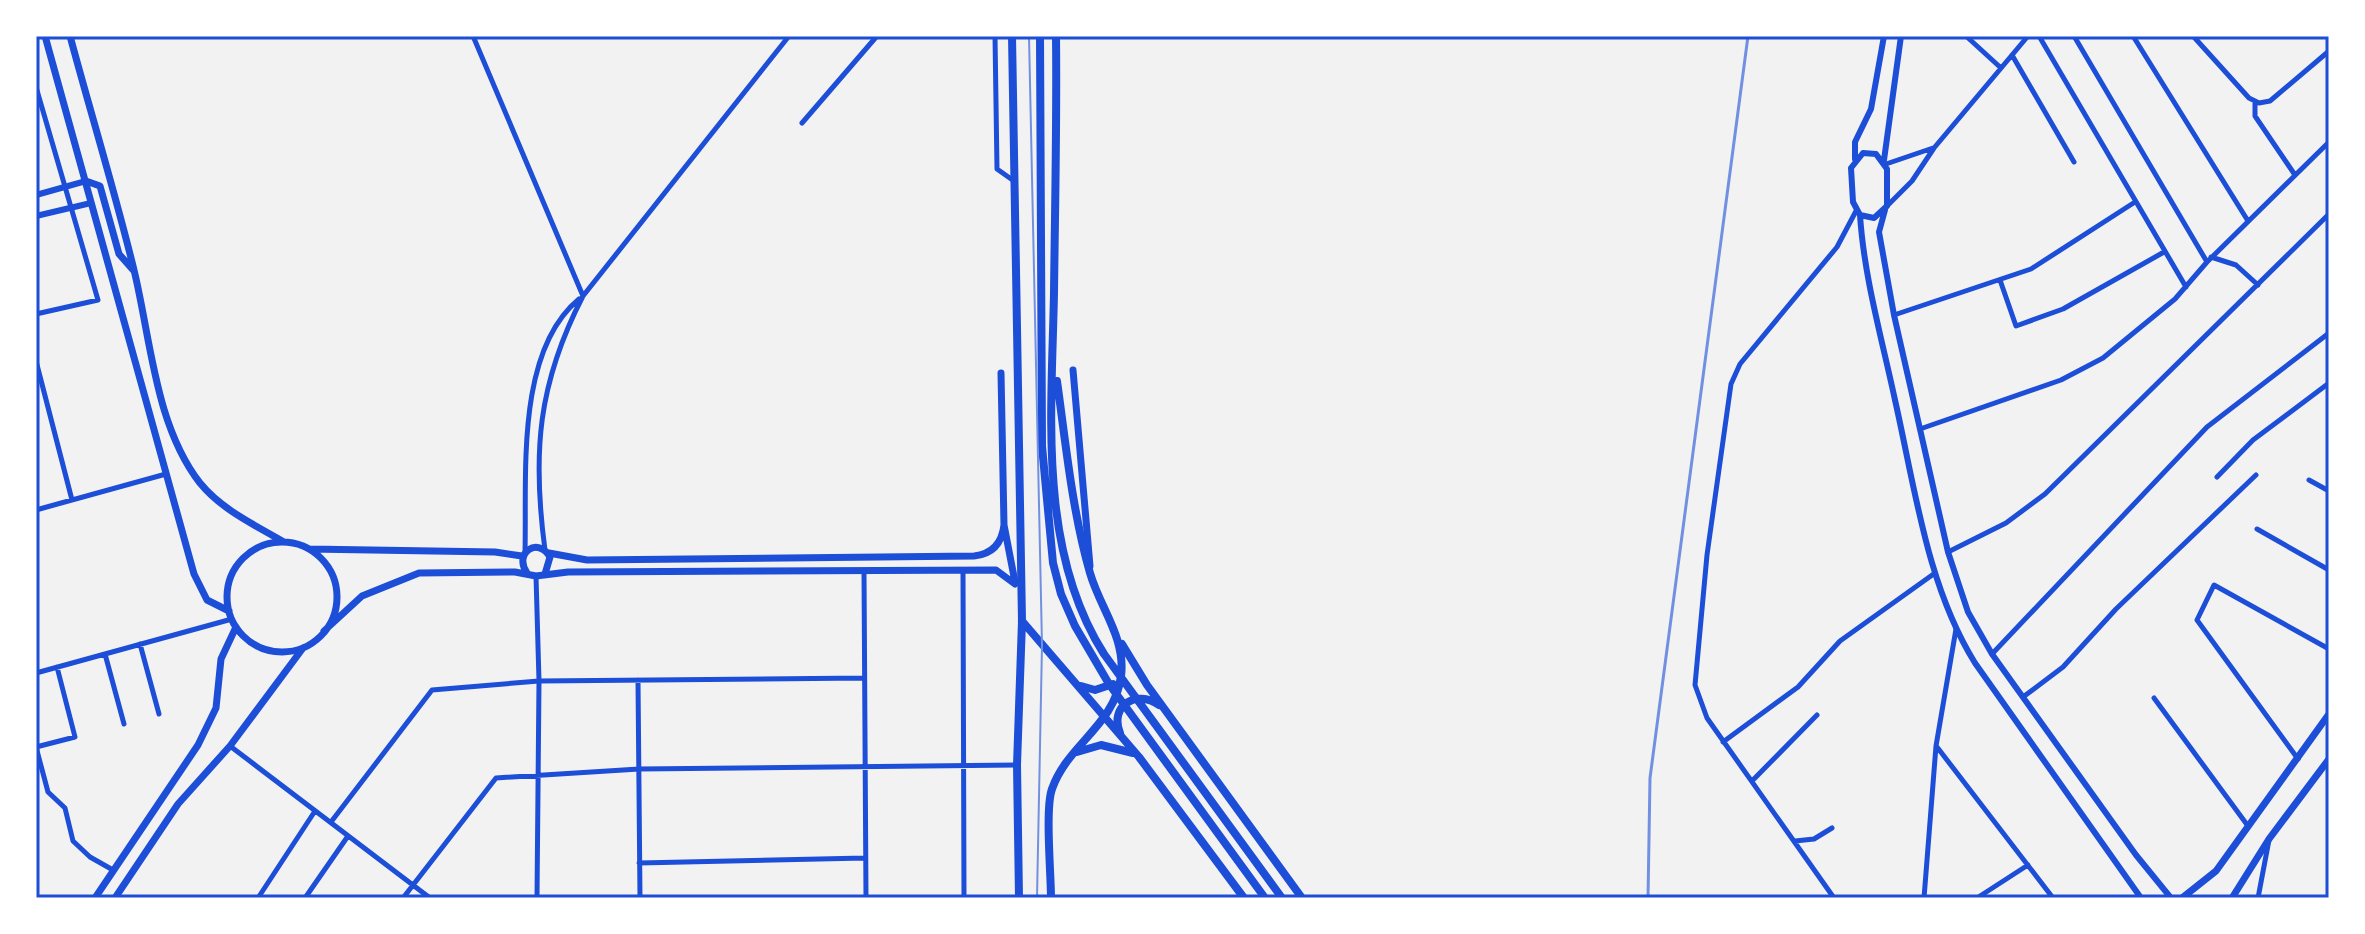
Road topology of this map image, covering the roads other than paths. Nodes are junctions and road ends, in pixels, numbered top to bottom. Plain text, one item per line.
1 (45, 36) edge
2 (70, 36) edge
3 (473, 36) edge
4 (789, 36) edge
5 (877, 36) edge
6 (995, 36) edge
7 (1012, 36) edge
8 (1040, 36) edge
9 (1056, 36) edge
10 (1884, 36) edge
11 (1901, 36) edge
12 (1966, 36) edge
13 (2039, 36) edge
14 (2074, 36) edge
15 (2133, 36) edge
16 (2193, 36) edge
17 (2024, 38) edge
18 (2329, 51) edge
19 (2012, 55) junction
20 (2001, 68) junction
21 (36, 87) edge
22 (38, 101) edge
23 (2255, 102) junction
24 (802, 123) dead end
25 (2329, 142) edge
26 (1934, 148) junction
27 (1855, 159) junction
28 (1885, 162) junction
29 (2074, 162) dead end
30 (2295, 175) junction
31 (86, 181) junction
32 (1014, 181) junction
33 (65, 187) junction
34 (36, 195) edge
35 (2135, 202) junction
36 (91, 203) junction
37 (71, 208) junction
38 (1886, 208) junction
39 (1858, 213) junction
40 (2329, 214) edge
41 (36, 216) edge
42 (2248, 221) junction
43 (2165, 252) junction
44 (2209, 260) junction
45 (134, 271) junction
46 (2000, 280) junction
47 (2258, 285) junction
48 (2186, 287) junction
49 (583, 296) junction
50 (36, 314) edge
51 (1894, 315) junction
52 (2329, 333) edge
53 (1053, 348) junction
54 (36, 361) edge
55 (1073, 370) dead end
56 (1001, 373) dead end
57 (2329, 383) edge
58 (1920, 429) junction
59 (166, 474) junction
60 (2256, 475) dead end
61 (2217, 477) dead end
62 (2309, 480) dead end
63 (2329, 491) edge
64 (72, 500) junction
65 (36, 510) edge
66 (1004, 525) junction
67 (2257, 529) dead end
68 (284, 542) junction
69 (309, 549) junction
70 (547, 551) junction
71 (1948, 552) junction
72 (524, 554) junction
73 (2329, 570) edge
74 (963, 571) junction
75 (864, 572) junction
76 (1936, 572) junction
77 (536, 574) junction
78 (1091, 576) junction
79 (1015, 584) junction
80 (232, 619) junction
81 (1022, 621) junction
82 (1956, 629) junction
83 (324, 631) junction
84 (1116, 635) junction
85 (140, 644) junction
86 (304, 647) junction
87 (2329, 649) edge
88 (105, 654) junction
89 (1992, 654) junction
90 (57, 667) junction
91 (36, 673) edge
92 (1121, 675) junction
93 (864, 678) junction
94 (638, 680) junction
95 (539, 681) junction
96 (1073, 681) junction
97 (2023, 697) junction
98 (2154, 698) dead end
99 (1163, 707) junction
100 (159, 714) dead end
101 (2329, 714) edge
102 (1817, 715) dead end
103 (1105, 718) junction
104 (124, 724) dead end
105 (1122, 738) junction
106 (1723, 742) junction
107 (230, 746) junction
108 (1936, 746) junction
109 (1073, 755) junction
110 (1139, 757) junction
111 (2329, 759) edge
112 (2299, 760) junction
113 (963, 765) junction
114 (1017, 765) junction
115 (865, 767) junction
116 (639, 769) junction
117 (39, 771) edge
118 (538, 773) junction
119 (1752, 781) junction
120 (315, 811) junction
121 (331, 822) junction
122 (2249, 827) junction
123 (1832, 828) dead end
124 (348, 836) junction
125 (2269, 839) junction
126 (1795, 841) junction
127 (865, 858) junction
128 (639, 863) junction
129 (2028, 865) junction
130 (115, 870) junction
131 (412, 884) junction
132 (95, 898) edge
133 (115, 898) edge
134 (258, 898) edge
135 (305, 898) edge
136 (403, 898) edge
137 (430, 898) edge
138 (537, 898) edge
139 (640, 898) edge
140 (866, 898) edge
141 (964, 898) edge
142 (1019, 898) edge
143 (1051, 898) edge
144 (1244, 898) edge
145 (1265, 898) edge
146 (1282, 898) edge
147 (1302, 898) edge
148 (1834, 898) edge
149 (1924, 898) edge
150 (1977, 898) edge
151 (2053, 898) edge
152 (2141, 898) edge
153 (2171, 898) edge
154 (2182, 898) edge
155 (2232, 898) edge
156 (2258, 898) edge

1 - 31 main road
2 - 45 main road
3 - 49 street
4 - 49 street
5 - 24 street
6 - 32 street
7 - 32 highway
8 - 145 highway
9 - 53 highway
10 - 27 street
11 - 28 street
12 - 20 street
13 - 35 street
14 - 44 street
15 - 42 street
16 - 23 street
17 - 19 street
18 - 23 street
19 - 20 street
19 - 29 street
20 - 26 street
21 - 22 street
22 - 33 street
23 - 30 street
25 - 30 street
26 - 28 street
26 - 38 street
27 - 28 street
27 - 39 street
28 - 38 street
30 - 42 street
31 - 33 street
31 - 36 main road
31 - 45 main road
32 - 81 highway
33 - 34 street
33 - 37 street
35 - 43 street
35 - 46 street
36 - 37 street
36 - 59 main road
37 - 41 street
37 - 50 street
38 - 39 street
38 - 51 street
39 - 76 street
39 - 106 street
40 - 47 street
42 - 44 street
43 - 46 street
43 - 48 street
44 - 47 street
44 - 48 street
45 - 68 main road
46 - 51 street
47 - 71 street
48 - 58 street
49 - 70 street
49 - 72 street
51 - 58 street
52 - 89 street
53 - 78 highway
53 - 146 highway
54 - 64 street
55 - 78 main road
56 - 66 main road
57 - 61 street
58 - 71 street
59 - 64 street
59 - 80 main road
60 - 97 street
62 - 63 street
64 - 65 street
66 - 70 main road
66 - 79 main road
67 - 73 street
68 - 69 main road
68 - 80 main road
69 - 72 main road
69 - 83 main road
70 - 72 main road
70 - 77 main road
71 - 89 street
72 - 77 main road
74 - 75 main road
74 - 79 main road
74 - 113 street
75 - 77 main road
75 - 93 street
76 - 82 street
76 - 106 street
77 - 83 main road
77 - 95 street
78 - 84 highway
79 - 81 highway
80 - 85 street
80 - 86 main road
80 - 130 main road
81 - 96 highway
81 - 114 highway
82 - 108 street
82 - 152 street
83 - 86 main road
84 - 92 highway
84 - 99 highway
85 - 88 street
85 - 100 street
86 - 107 main road
87 - 112 street
88 - 90 street
88 - 104 street
89 - 97 street
90 - 91 street
90 - 117 street
92 - 96 highway
92 - 103 highway
93 - 94 street
93 - 115 street
94 - 95 street
94 - 116 street
95 - 118 street
95 - 121 street
96 - 103 highway
97 - 153 street
98 - 122 street
99 - 105 highway
99 - 147 highway
101 - 112 main road
102 - 119 street
103 - 105 highway
103 - 109 highway
105 - 110 highway
106 - 119 street
107 - 120 street
107 - 133 main road
108 - 129 street
108 - 149 street
109 - 110 highway
109 - 143 highway
110 - 144 highway
111 - 125 main road
112 - 122 main road
113 - 114 street
113 - 115 street
113 - 141 street
114 - 142 highway
115 - 116 street
115 - 127 street
116 - 118 street
116 - 128 street
117 - 130 street
118 - 131 street
118 - 138 street
119 - 126 street
120 - 121 street
120 - 134 street
121 - 124 street
122 - 154 main road
123 - 126 street
124 - 131 street
124 - 135 street
125 - 155 main road
125 - 156 street
126 - 148 street
127 - 128 street
127 - 140 street
128 - 139 street
129 - 150 street
129 - 151 street
130 - 132 main road
131 - 136 street
131 - 137 street

